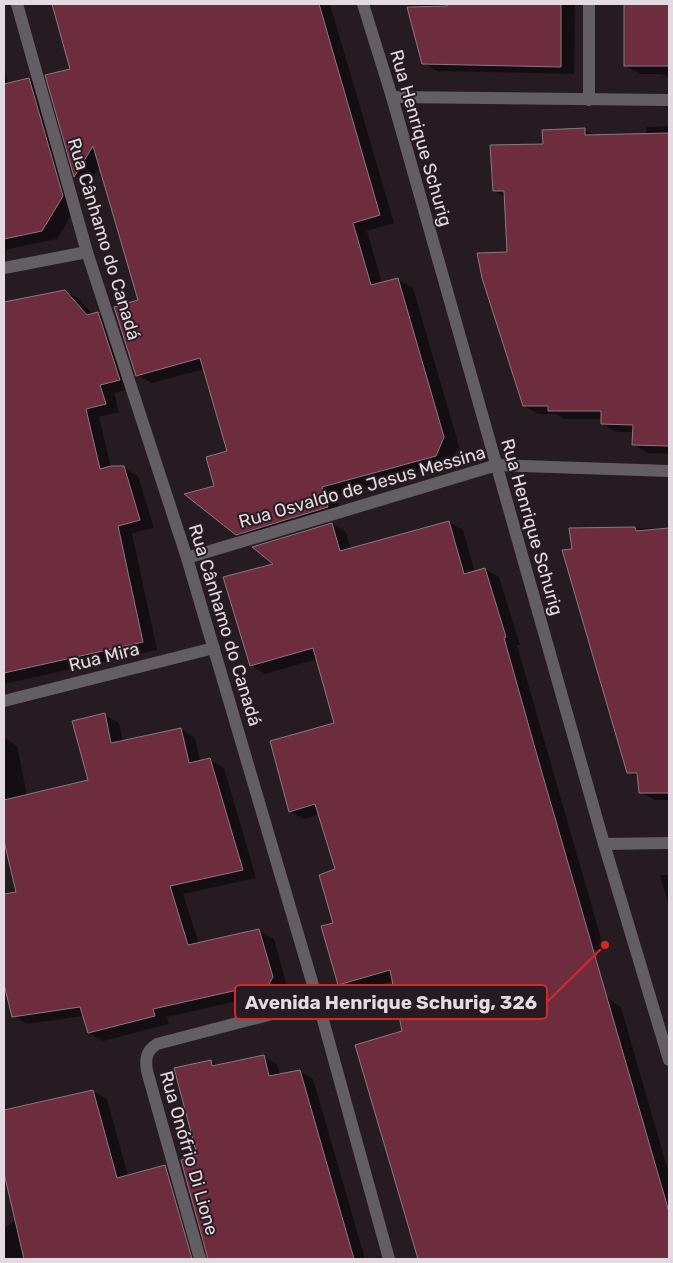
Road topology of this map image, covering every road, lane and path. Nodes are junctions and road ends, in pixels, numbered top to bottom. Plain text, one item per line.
1 (17, 4) edge
2 (363, 4) edge
3 (589, 4) edge
4 (392, 97) junction
5 (589, 100) junction
6 (669, 100) edge
7 (87, 252) junction
8 (4, 268) edge
9 (497, 465) junction
10 (669, 471) edge
11 (187, 558) junction
12 (214, 648) junction
13 (4, 701) edge
14 (669, 843) edge
15 (604, 844) junction
16 (318, 1002) junction
17 (669, 1060) edge
18 (200, 1259) edge
19 (389, 1259) edge

1 - 7 street, Rua Cânhamo do Canadá
2 - 4 street, Rua Henrique Schurig
3 - 5 street
4 - 5 street
4 - 9 street, Rua Henrique Schurig
5 - 6 street
7 - 8 street
7 - 11 street, Rua Cânhamo do Canadá
9 - 10 street, Rua Osvaldo de Jesus Messina
9 - 11 street, Rua Osvaldo de Jesus Messina
9 - 15 street, Rua Henrique Schurig
11 - 12 street, Rua Cânhamo do Canadá
12 - 13 street, Rua Mira
12 - 16 street, Rua Cânhamo do Canadá
14 - 15 street
15 - 17 street, Rua Henrique Schurig
16 - 18 street, Rua Onófrio Di Lione
16 - 19 street, Rua Cânhamo do Canadá

